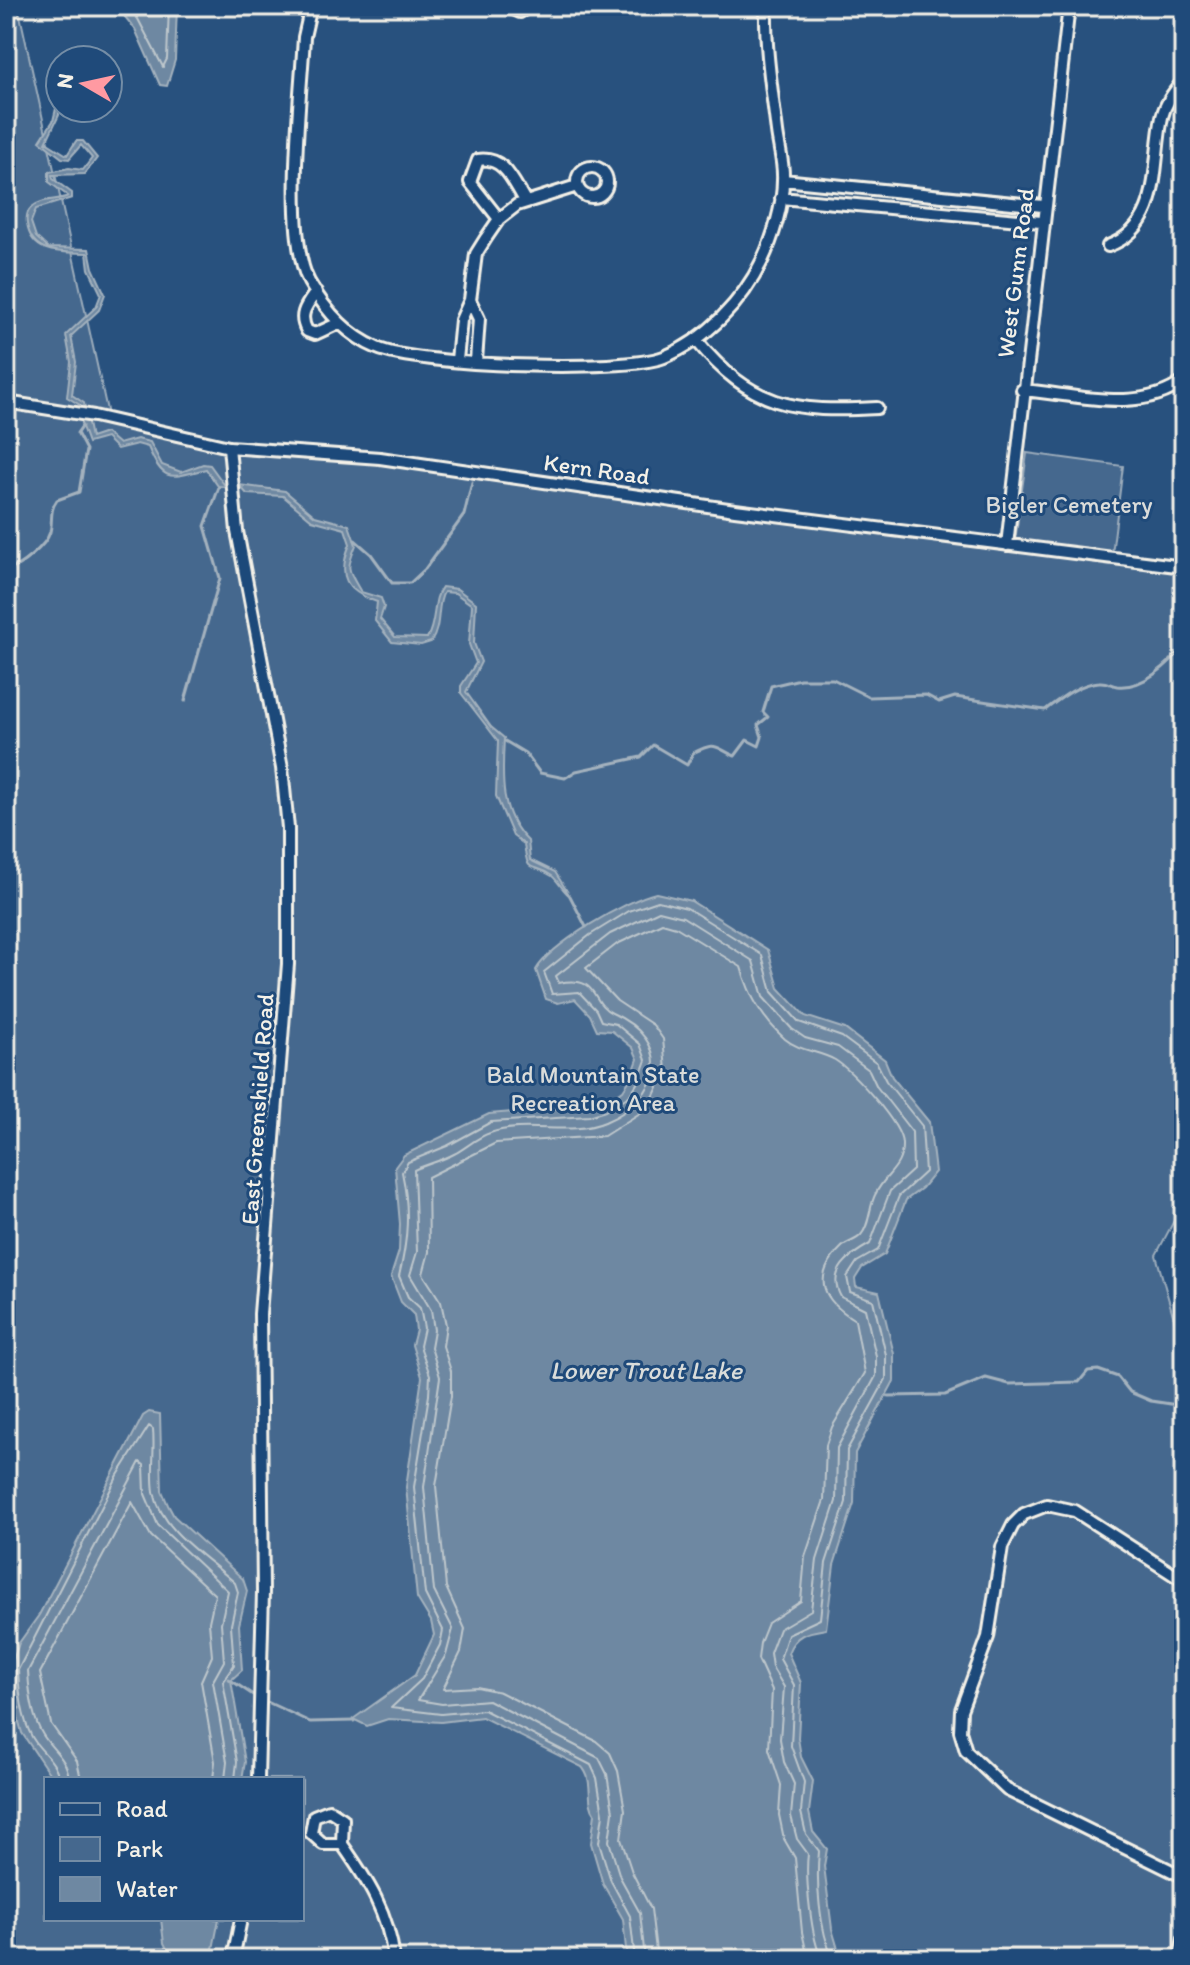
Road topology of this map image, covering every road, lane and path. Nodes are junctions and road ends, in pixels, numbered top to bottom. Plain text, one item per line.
1 (311, 6) edge
2 (507, 6) edge
3 (530, 6) edge
4 (766, 6) edge
5 (1069, 6) edge
6 (1182, 6) edge
7 (1184, 28) edge
8 (1184, 80) edge
9 (783, 180) junction
10 (577, 186) dead end
11 (904, 192) junction
12 (781, 198) junction
13 (526, 202) junction
14 (1043, 206) junction
15 (904, 210) junction
16 (499, 219) junction
17 (1041, 222) junction
18 (1108, 246) dead end
19 (316, 292) junction
20 (470, 300) junction
21 (339, 323) junction
22 (696, 340) junction
23 (457, 360) junction
24 (476, 361) junction
25 (1184, 381) edge
26 (1022, 390) junction
27 (6, 402) edge
28 (877, 408) dead end
29 (229, 447) junction
30 (1007, 545) junction
31 (1184, 567) edge
32 (1179, 1578) dead end
33 (258, 1777) edge
34 (342, 1844) dead end
35 (1184, 1877) edge
36 (241, 1921) edge
37 (1184, 1939) edge
38 (233, 1959) edge
39 (394, 1959) edge
40 (1179, 1959) edge

1 - 19 street
2 - 3 street
4 - 9 street
5 - 14 street, West Gunn Road
6 - 7 street
8 - 18 street
9 - 11 street
9 - 12 street
10 - 13 street
11 - 14 street
11 - 15 street
12 - 15 street
12 - 22 street
13 - 16 street
13 - 16 street
14 - 17 street, West Gunn Road
15 - 17 street
16 - 20 street
17 - 26 street, West Gunn Road
19 - 21 street
19 - 21 street
20 - 23 street
20 - 24 street
21 - 23 street
22 - 24 street
22 - 28 street
23 - 24 street
25 - 26 street
26 - 30 street, West Gunn Road
27 - 29 street, Kern Road
29 - 30 street, Kern Road
29 - 33 street, East Greenshield Road
30 - 31 street, Kern Road
32 - 35 street
34 - 39 street
36 - 38 street
37 - 40 street

